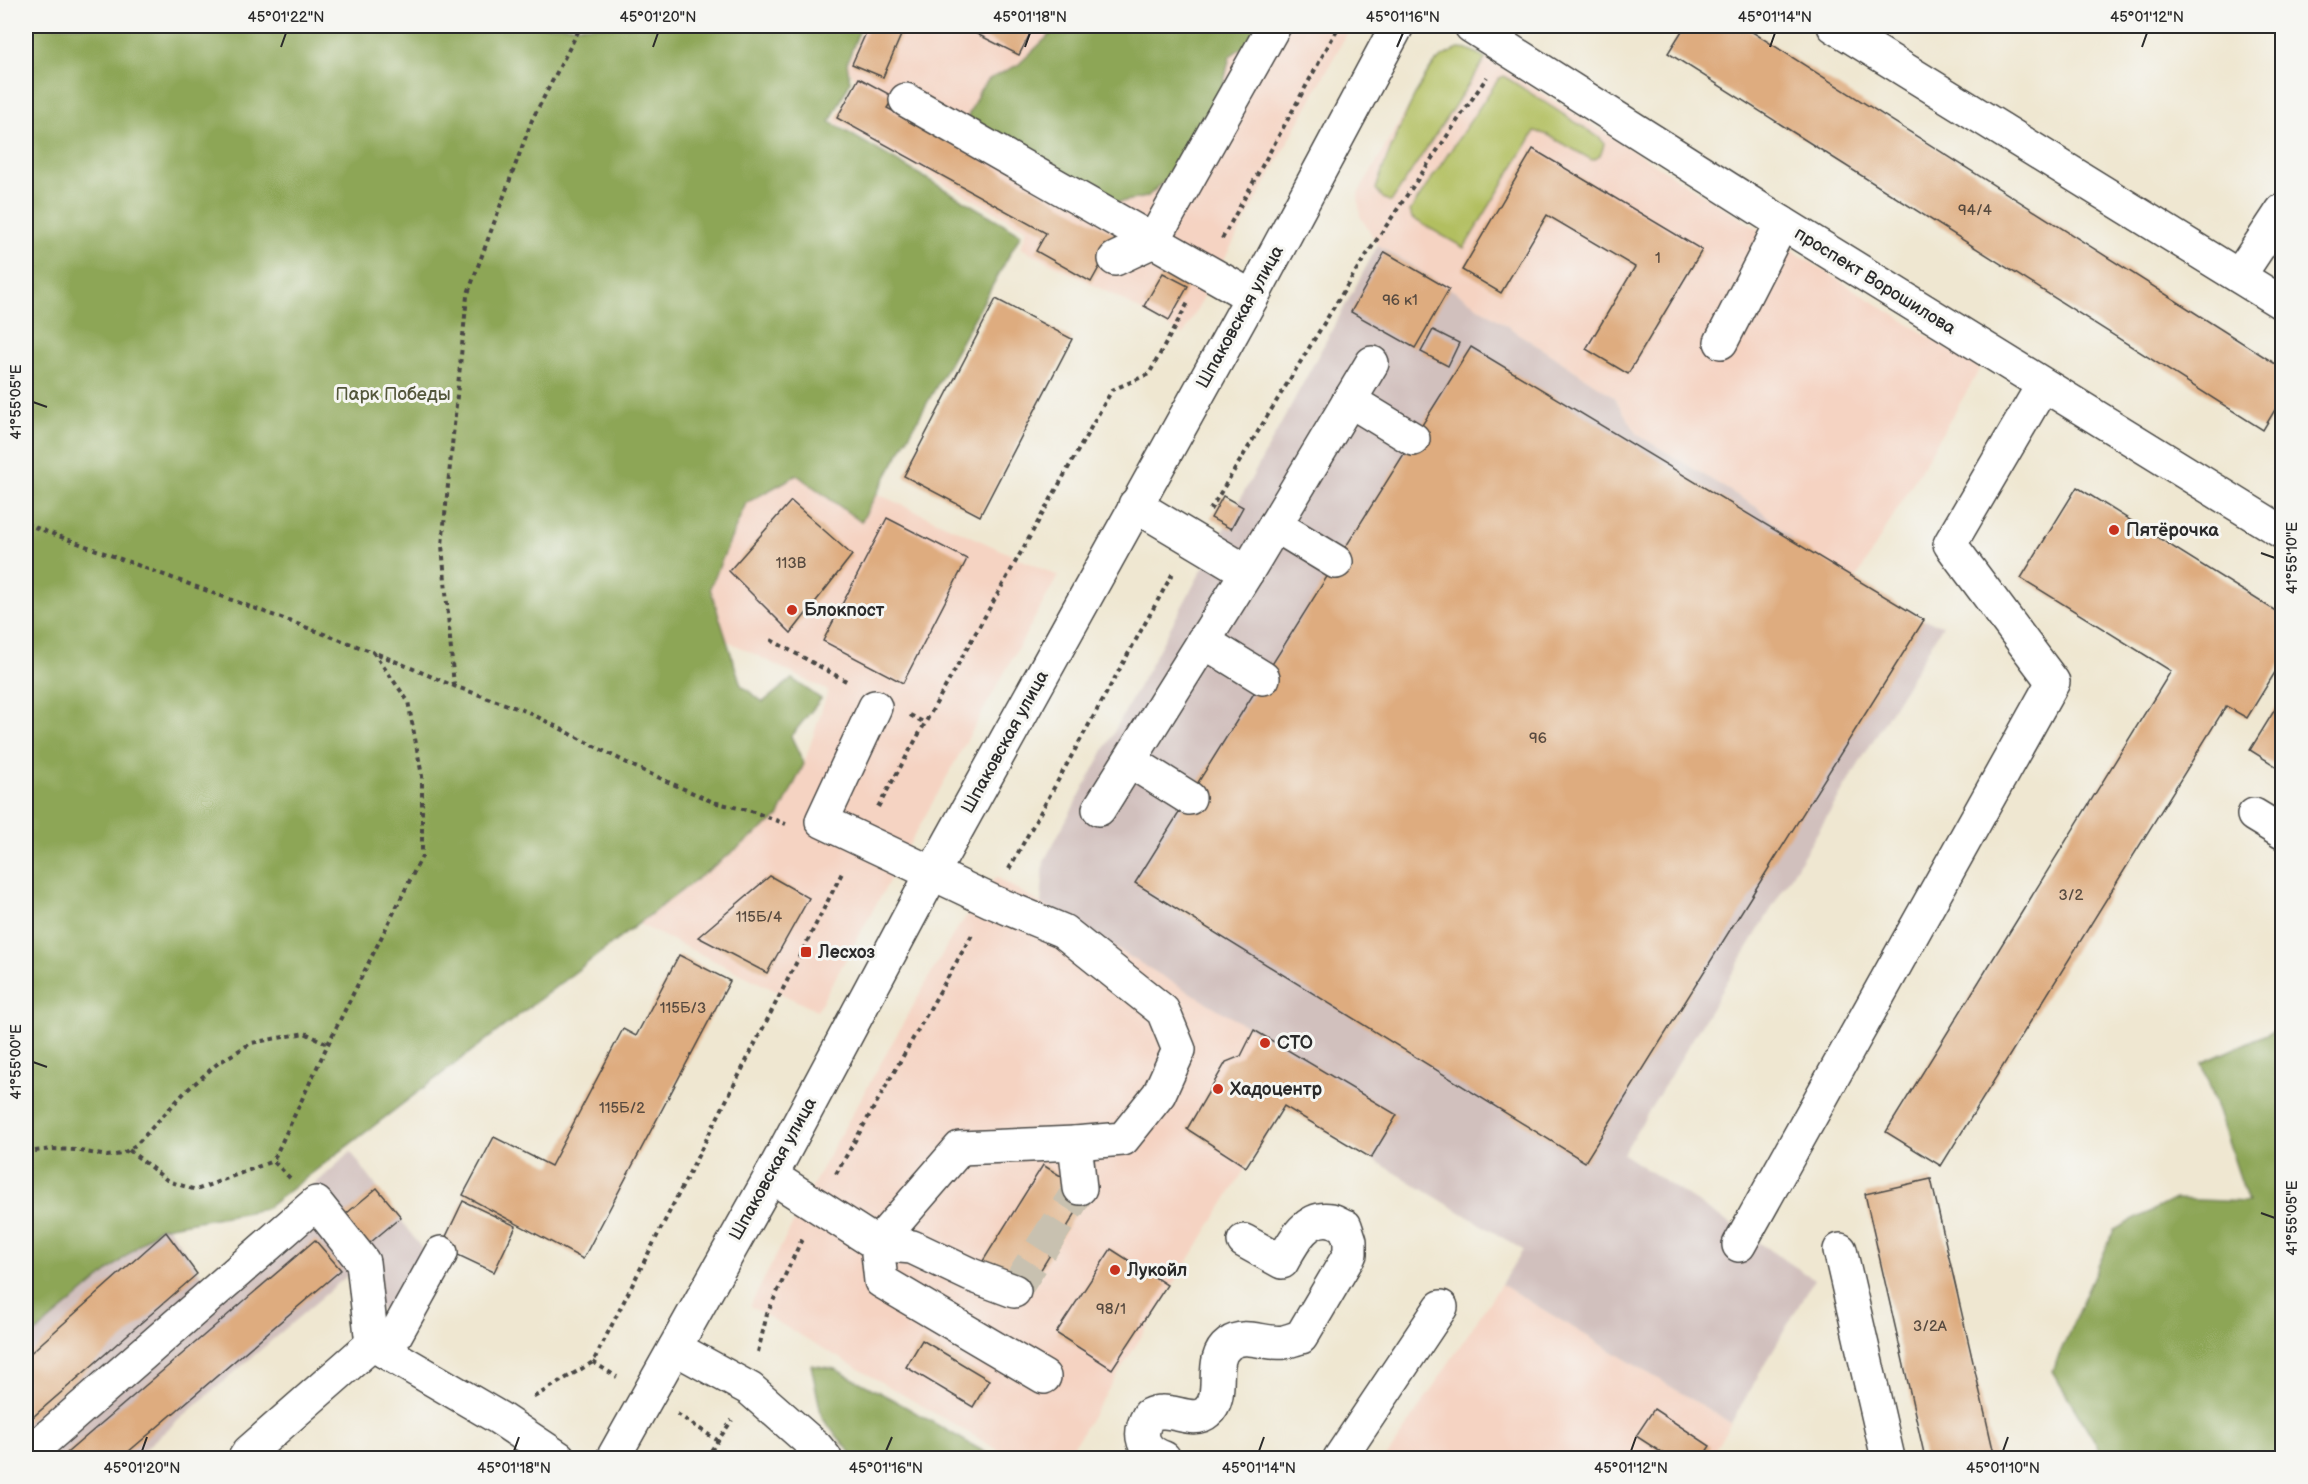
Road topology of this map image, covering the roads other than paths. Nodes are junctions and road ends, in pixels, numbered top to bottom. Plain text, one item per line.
1 (1274, 26) edge
2 (1397, 26) edge
3 (1834, 26) edge
4 (1483, 33) edge
5 (906, 100) dead end
6 (2283, 211) edge
7 (1782, 223) junction
8 (1153, 241) junction
9 (1115, 259) dead end
10 (2239, 276) junction
11 (1252, 297) junction
12 (2283, 303) edge
13 (1721, 342) dead end
14 (1371, 363) dead end
15 (2043, 385) junction
16 (1349, 400) junction
17 (1413, 439) dead end
18 (1135, 505) junction
19 (2279, 522) edge
20 (1275, 525) junction
21 (1336, 562) dead end
22 (1247, 572) junction
23 (1203, 641) junction
24 (1263, 678) dead end
25 (875, 707) dead end
26 (1130, 761) junction
27 (1189, 798) dead end
28 (1100, 809) dead end
29 (2254, 815) dead end
30 (2283, 832) edge
31 (932, 874) junction
32 (1075, 1143) junction
33 (771, 1176) junction
34 (1080, 1188) tunnel mouth
35 (1244, 1240) dead end
36 (878, 1244) junction
37 (1739, 1245) dead end
38 (1840, 1250) dead end
39 (441, 1253) dead end
40 (1014, 1292) dead end
41 (1441, 1307) dead end
42 (379, 1348) junction
43 (675, 1348) junction
44 (1044, 1377) dead end
45 (26, 1456) edge
46 (245, 1458) edge
47 (559, 1458) edge
48 (613, 1458) edge
49 (825, 1458) edge
50 (1164, 1458) edge
51 (1341, 1458) edge
52 (1888, 1458) edge

1 - 8 main road
2 - 11 main road, Шпаковская улица
3 - 10 main road
4 - 7 main road, проспект Ворошилова
5 - 8 main road
6 - 10 main road
7 - 13 main road
7 - 15 main road, проспект Ворошилова
8 - 9 main road
8 - 11 main road
10 - 12 main road
11 - 18 main road, Шпаковская улица
14 - 16 main road
15 - 19 main road, проспект Ворошилова
15 - 37 main road
16 - 17 main road
16 - 20 main road
18 - 22 main road
18 - 31 main road, Шпаковская улица
20 - 21 main road
20 - 22 main road
22 - 23 main road
23 - 24 main road
23 - 26 main road
25 - 31 main road
26 - 27 main road
26 - 28 main road
29 - 30 main road
31 - 32 main road
31 - 33 main road, Шпаковская улица
32 - 34 main road
32 - 36 main road
33 - 36 main road
33 - 43 main road, Шпаковская улица
35 - 50 main road
36 - 40 main road
36 - 44 main road
38 - 52 main road
39 - 42 main road
41 - 51 main road
42 - 45 main road
42 - 46 main road
42 - 47 main road
43 - 48 main road, Шпаковская улица
43 - 49 main road

